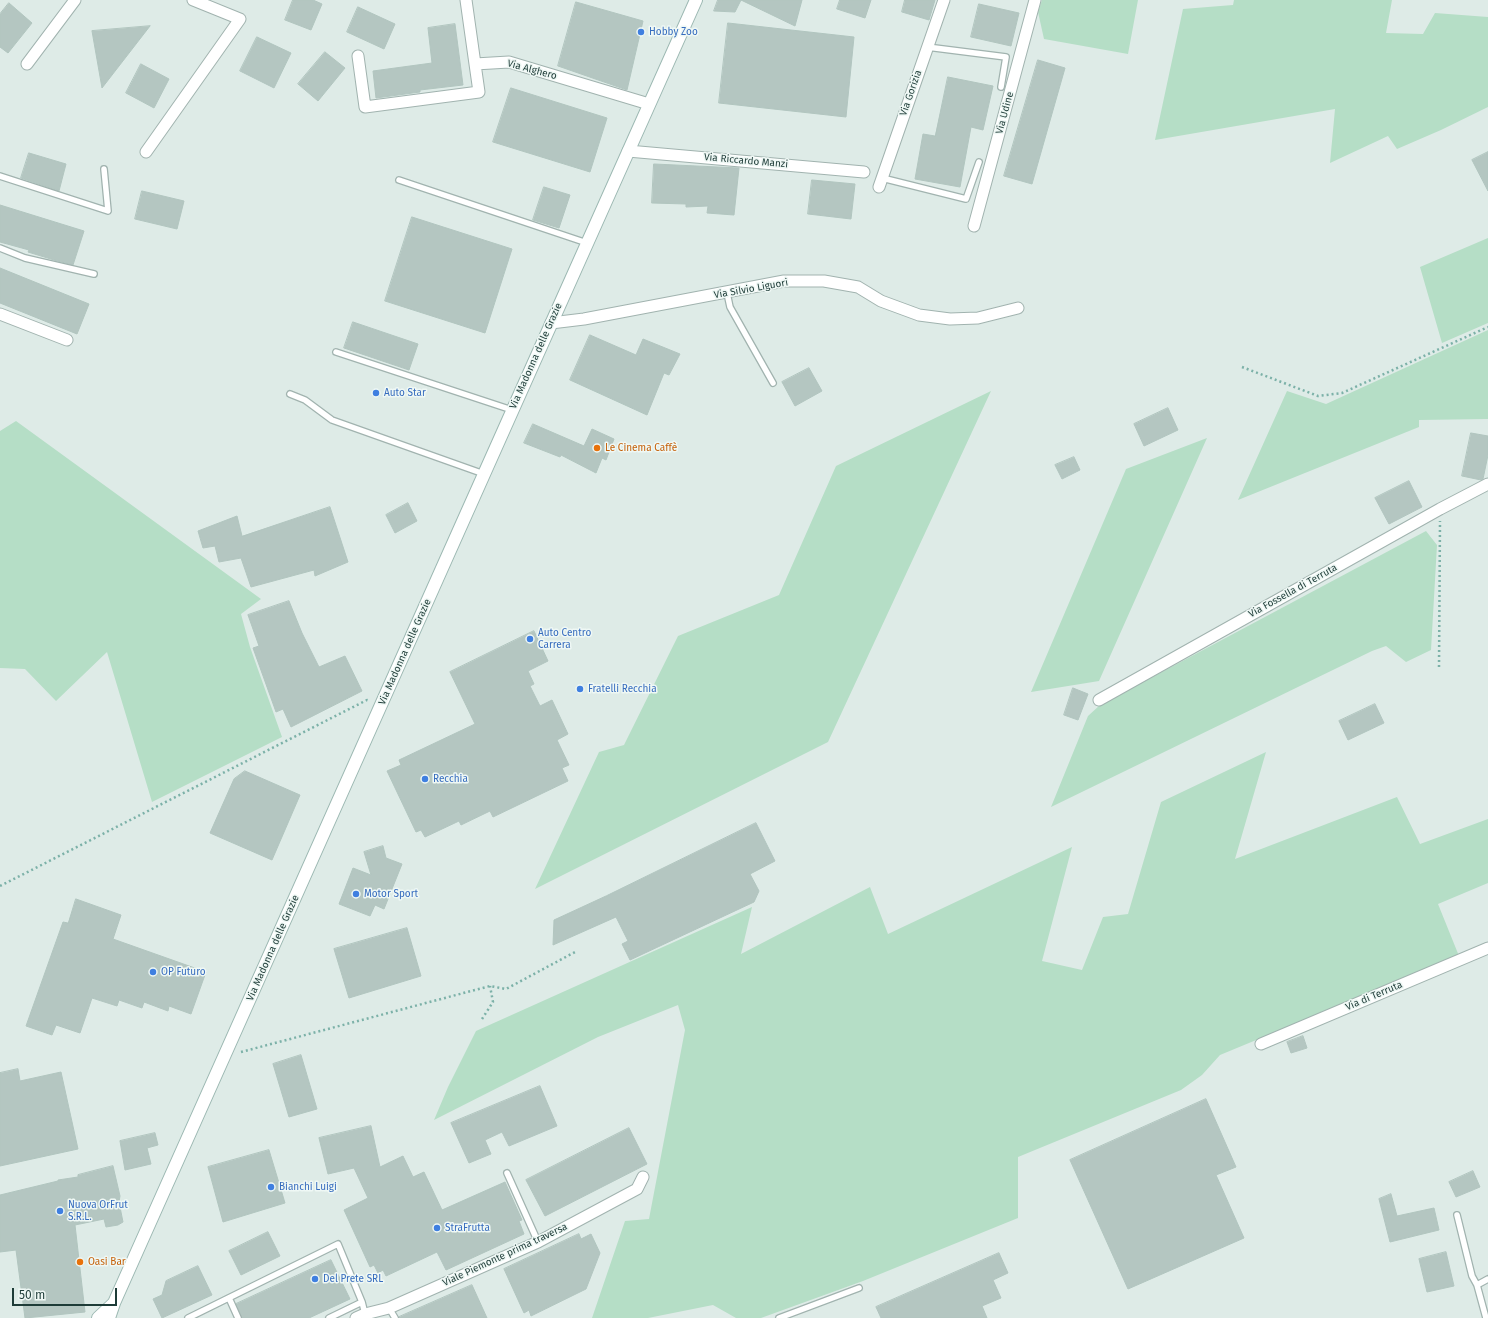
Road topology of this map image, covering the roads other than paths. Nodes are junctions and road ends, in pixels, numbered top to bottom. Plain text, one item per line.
1 (75, 0) edge
2 (193, 0) edge
3 (466, 0) edge
4 (696, 0) edge
5 (944, 0) edge
6 (1035, 0) edge
7 (927, 47) junction
8 (358, 56) dead end
9 (27, 64) dead end
10 (474, 64) junction
11 (1001, 87) dead end
12 (649, 104) junction
13 (628, 151) junction
14 (146, 152) dead end
15 (979, 162) dead end
16 (104, 170) dead end
17 (864, 172) dead end
18 (0, 176) edge
19 (399, 180) dead end
20 (881, 182) joint
21 (974, 226) dead end
22 (587, 243) junction
23 (0, 248) edge
24 (94, 274) dead end
25 (727, 293) junction
26 (1018, 308) dead end
27 (0, 314) edge
28 (551, 323) junction
29 (67, 340) dead end
30 (336, 352) dead end
31 (773, 383) dead end
32 (290, 394) dead end
33 (512, 410) junction
34 (484, 474) junction
35 (1488, 484) edge
36 (1099, 700) dead end
37 (1488, 948) edge
38 (1261, 1044) dead end
39 (507, 1173) dead end
40 (643, 1177) dead end
41 (1457, 1215) dead end
42 (538, 1242) junction
43 (1488, 1279) edge
44 (1477, 1285) junction
45 (859, 1288) dead end
46 (229, 1298) junction
47 (362, 1302) junction
48 (389, 1308) junction
49 (361, 1316) edge
50 (108, 1318) edge
51 (188, 1318) edge
52 (238, 1318) edge
53 (329, 1318) edge
54 (395, 1318) edge
55 (779, 1318) edge
56 (1486, 1318) edge

1 - 9 street
2 - 14 street
3 - 10 street
4 - 12 street, Via Madonna delle Grazie
5 - 7 street, Via Gorizia
6 - 21 street, Via Udine
7 - 11 lane
7 - 20 street, Via Gorizia
8 - 10 street
10 - 12 street, Via Alghero
12 - 13 street, Via Madonna delle Grazie
13 - 17 street, Via Riccardo Manzi
13 - 22 street, Via Madonna delle Grazie
15 - 20 lane
16 - 18 lane
19 - 22 lane
22 - 28 street, Via Madonna delle Grazie
23 - 24 lane
25 - 26 street, Via Silvio Liguori
25 - 28 street, Via Silvio Liguori
25 - 31 lane
27 - 29 street
28 - 33 street, Via Madonna delle Grazie
30 - 33 lane
32 - 34 lane
33 - 34 street, Via Madonna delle Grazie
34 - 50 street, Via Madonna delle Grazie
35 - 36 street, Via Fossella di Terruta
37 - 38 street, Via di Terruta
39 - 42 lane
40 - 42 street, Viale Piemonte prima traversa
41 - 44 lane
42 - 48 street, Viale Piemonte prima traversa
43 - 44 lane
44 - 56 lane
45 - 55 lane
46 - 47 lane
46 - 51 lane
46 - 52 lane
47 - 49 lane
47 - 53 lane
48 - 49 street, Viale Piemonte prima traversa
48 - 54 lane

